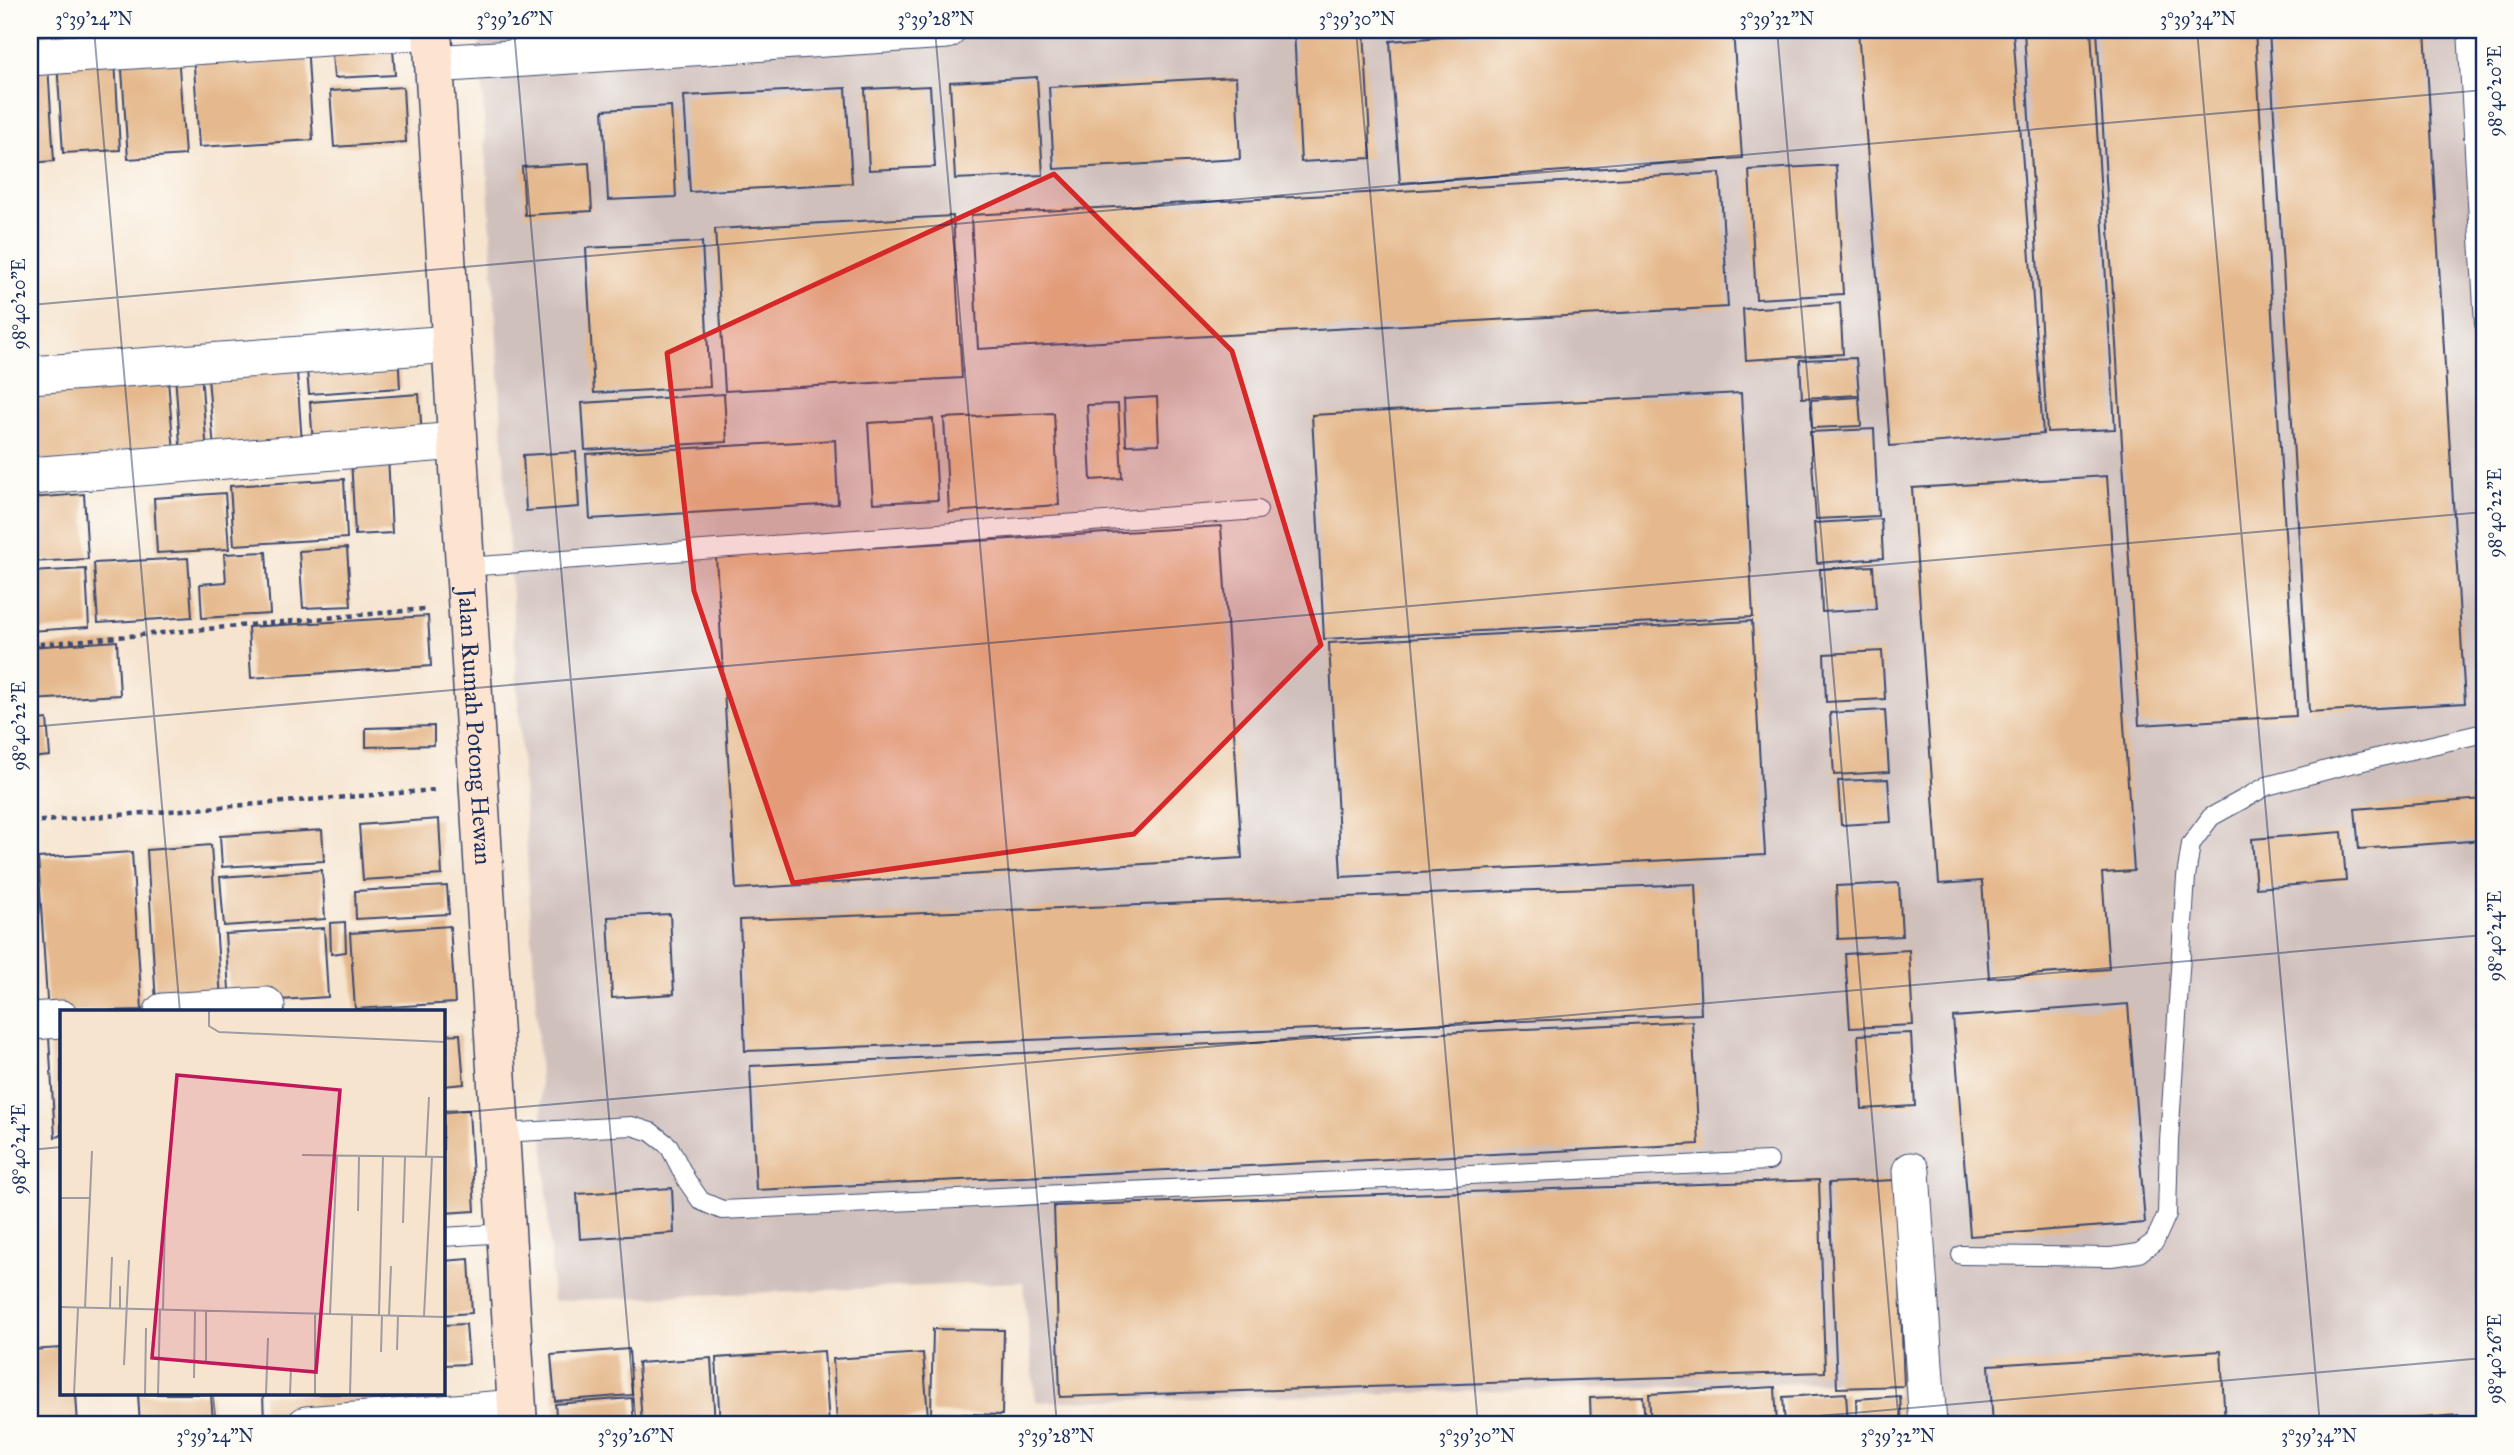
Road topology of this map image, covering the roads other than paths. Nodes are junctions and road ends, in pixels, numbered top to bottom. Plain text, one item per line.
1 (947, 30) edge
2 (2467, 30) edge
3 (432, 41) edge
4 (30, 57) edge
5 (2484, 324) edge
6 (451, 344) junction
7 (30, 374) edge
8 (457, 441) junction
9 (30, 476) edge
10 (1258, 510) dead end
11 (465, 567) junction
12 (2484, 733) edge
13 (266, 1006) dead end
14 (197, 1010) edge
15 (60, 1019) edge
16 (30, 1021) edge
17 (500, 1133) junction
18 (1769, 1161) dead end
19 (1911, 1171) dead end
20 (507, 1233) junction
21 (444, 1237) edge
22 (1961, 1255) dead end
23 (518, 1417) edge
24 (306, 1425) edge
25 (1928, 1425) edge

1 - 3 street
2 - 5 lane
3 - 4 street
3 - 6 street, Jalan Rumah Potong Hewan
6 - 7 street
6 - 8 street, Jalan Rumah Potong Hewan
8 - 9 street
8 - 11 street, Jalan Rumah Potong Hewan
10 - 11 lane
11 - 17 street, Jalan Rumah Potong Hewan
12 - 22 lane
13 - 14 street
15 - 16 street
17 - 18 lane
17 - 20 street, Jalan Rumah Potong Hewan
19 - 25 street
20 - 21 lane
20 - 23 street, Jalan Rumah Potong Hewan
23 - 24 street

